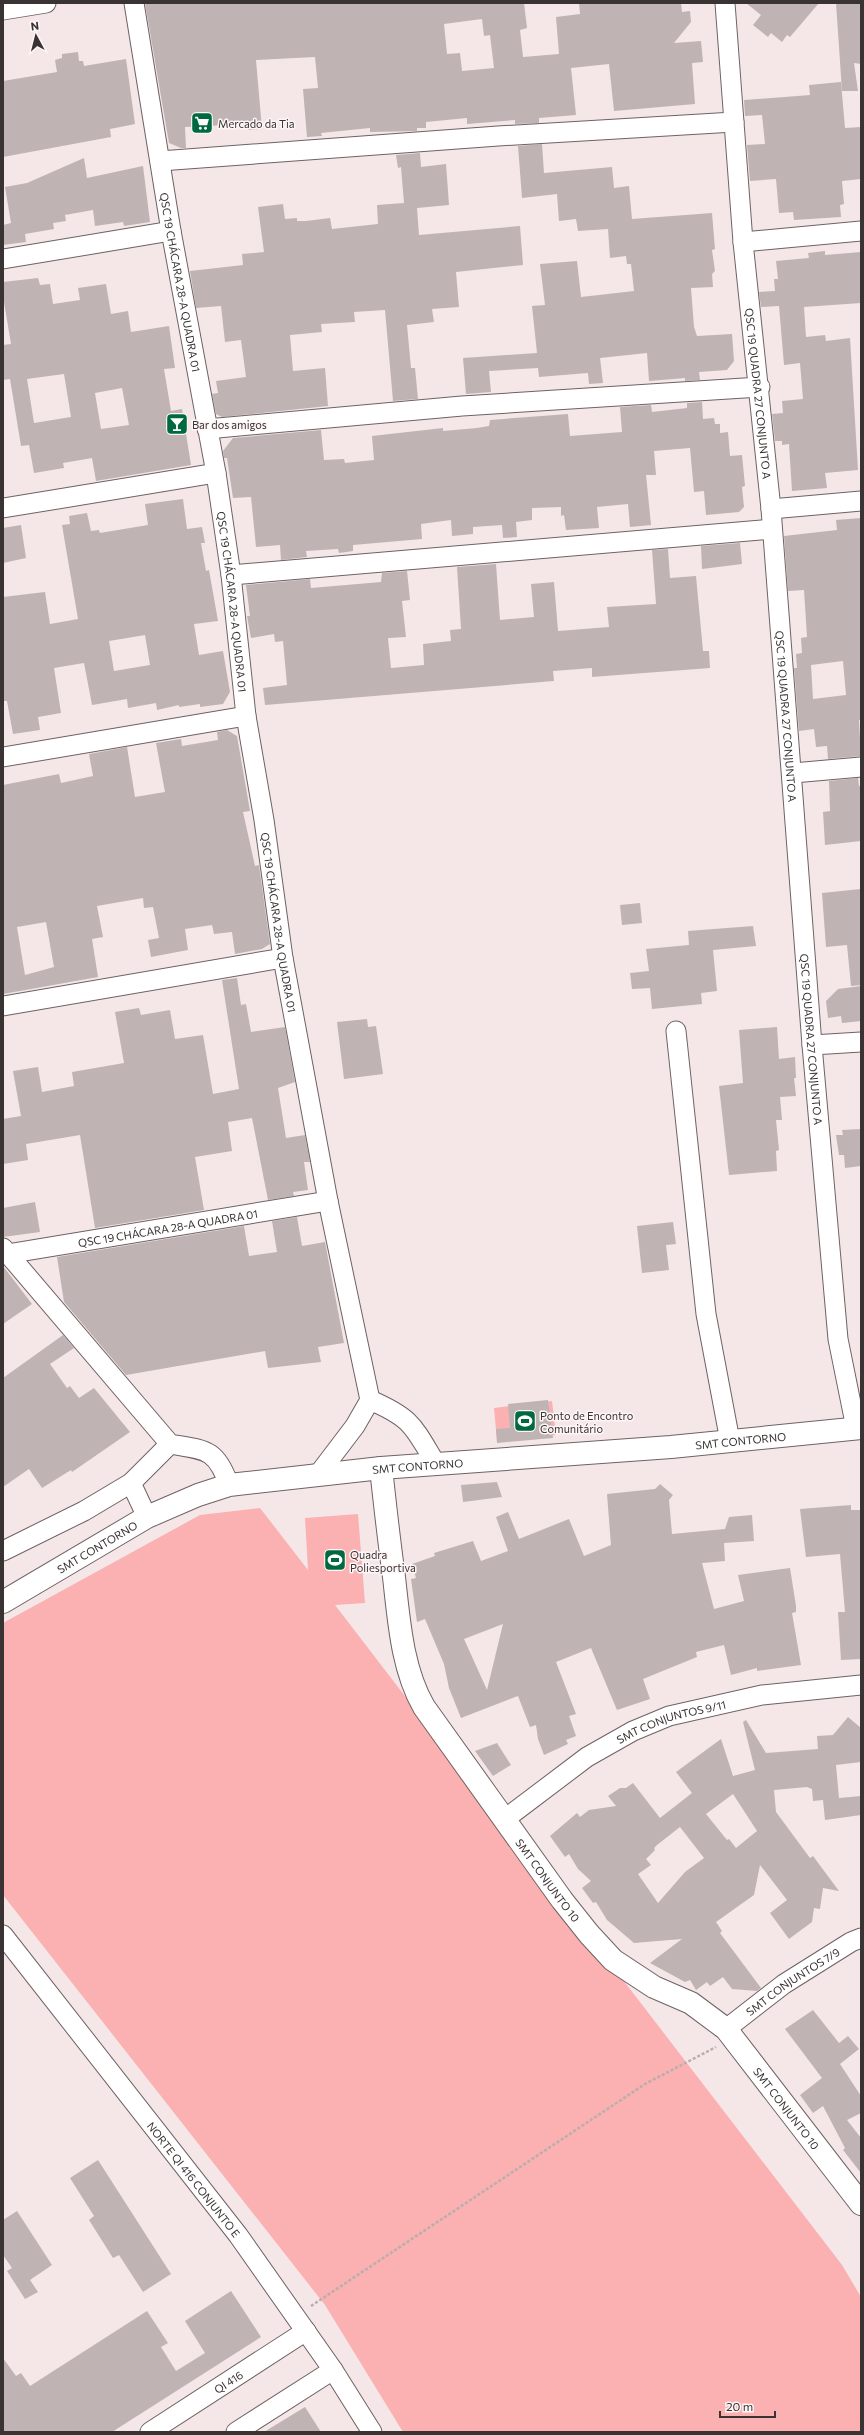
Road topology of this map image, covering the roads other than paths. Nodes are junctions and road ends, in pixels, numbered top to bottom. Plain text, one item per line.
1 (46, 3) edge
2 (134, 3) edge
3 (725, 3) edge
4 (3, 10) edge
5 (734, 122) junction
6 (160, 161) junction
7 (171, 231) junction
8 (861, 232) edge
9 (743, 242) junction
10 (3, 259) edge
11 (760, 387) junction
12 (207, 429) junction
13 (216, 474) junction
14 (861, 501) edge
15 (3, 508) edge
16 (771, 508) junction
17 (772, 529) junction
18 (231, 575) junction
19 (246, 716) junction
20 (3, 757) edge
21 (861, 767) edge
22 (793, 773) junction
23 (283, 958) junction
24 (3, 1006) edge
25 (676, 1031) dead end
26 (861, 1042) edge
27 (812, 1045) junction
28 (328, 1201) junction
29 (5, 1251) edge
30 (370, 1400) junction
31 (858, 1428) edge
32 (730, 1441) junction
33 (170, 1444) junction
34 (436, 1464) junction
35 (381, 1468) junction
36 (317, 1476) junction
37 (131, 1483) junction
38 (228, 1485) junction
39 (147, 1517) junction
40 (3, 1551) edge
41 (3, 1602) edge
42 (861, 1685) edge
43 (505, 1819) junction
44 (3, 1934) edge
45 (861, 1938) edge
46 (729, 2033) junction
47 (861, 2204) edge
48 (301, 2324) junction
49 (333, 2370) junction
50 (150, 2432) edge
51 (236, 2432) edge
52 (372, 2432) edge

1 - 4 street
2 - 6 street, QSC 19 CHÁCARA 28-A QUADRA 01
3 - 5 street, QSC 19 QUADRA 27 CONJUNTO A
5 - 6 street
5 - 9 street, QSC 19 QUADRA 27 CONJUNTO A
6 - 7 street, QSC 19 CHÁCARA 28-A QUADRA 01
7 - 10 street
7 - 12 street, QSC 19 CHÁCARA 28-A QUADRA 01
8 - 9 street
9 - 11 street, QSC 19 QUADRA 27 CONJUNTO A
11 - 12 street
11 - 16 street, QSC 19 QUADRA 27 CONJUNTO A
12 - 13 street, QSC 19 CHÁCARA 28-A QUADRA 01
13 - 15 street
13 - 18 street, QSC 19 CHÁCARA 28-A QUADRA 01
14 - 16 street
16 - 17 street, QSC 19 QUADRA 27 CONJUNTO A
17 - 18 street
17 - 22 street, QSC 19 QUADRA 27 CONJUNTO A
18 - 19 street, QSC 19 CHÁCARA 28-A QUADRA 01
19 - 20 street
19 - 23 street, QSC 19 CHÁCARA 28-A QUADRA 01
21 - 22 street
22 - 27 street, QSC 19 QUADRA 27 CONJUNTO A
23 - 24 street
23 - 28 street, QSC 19 CHÁCARA 28-A QUADRA 01
25 - 32 street
26 - 27 street
27 - 31 street, QSC 19 QUADRA 27 CONJUNTO A
28 - 29 street, QSC 19 CHÁCARA 28-A QUADRA 01
28 - 30 street, QSC 19 CHÁCARA 28-A QUADRA 01
29 - 33 street
30 - 34 street
30 - 36 street
31 - 32 street, SMT CONTORNO
32 - 34 street, SMT CONTORNO
33 - 37 street
33 - 38 street
34 - 35 street, SMT CONTORNO
35 - 36 street, SMT CONTORNO
35 - 43 street, SMT CONJUNTO 10
36 - 38 street, SMT CONTORNO
37 - 39 street
37 - 40 street
38 - 39 street, SMT CONTORNO
39 - 41 street, SMT CONTORNO
42 - 43 street, SMT CONJUNTOS 9/11
43 - 46 street, SMT CONJUNTO 10
44 - 48 street, NORTE QI 416 CONJUNTO E
45 - 46 street, SMT CONJUNTOS 7/9
46 - 47 street, SMT CONJUNTO 10
48 - 49 street, NORTE QI 416 CONJUNTO E
48 - 50 street, QI 416
49 - 51 street
49 - 52 street, NORTE QI 416 CONJUNTO E

